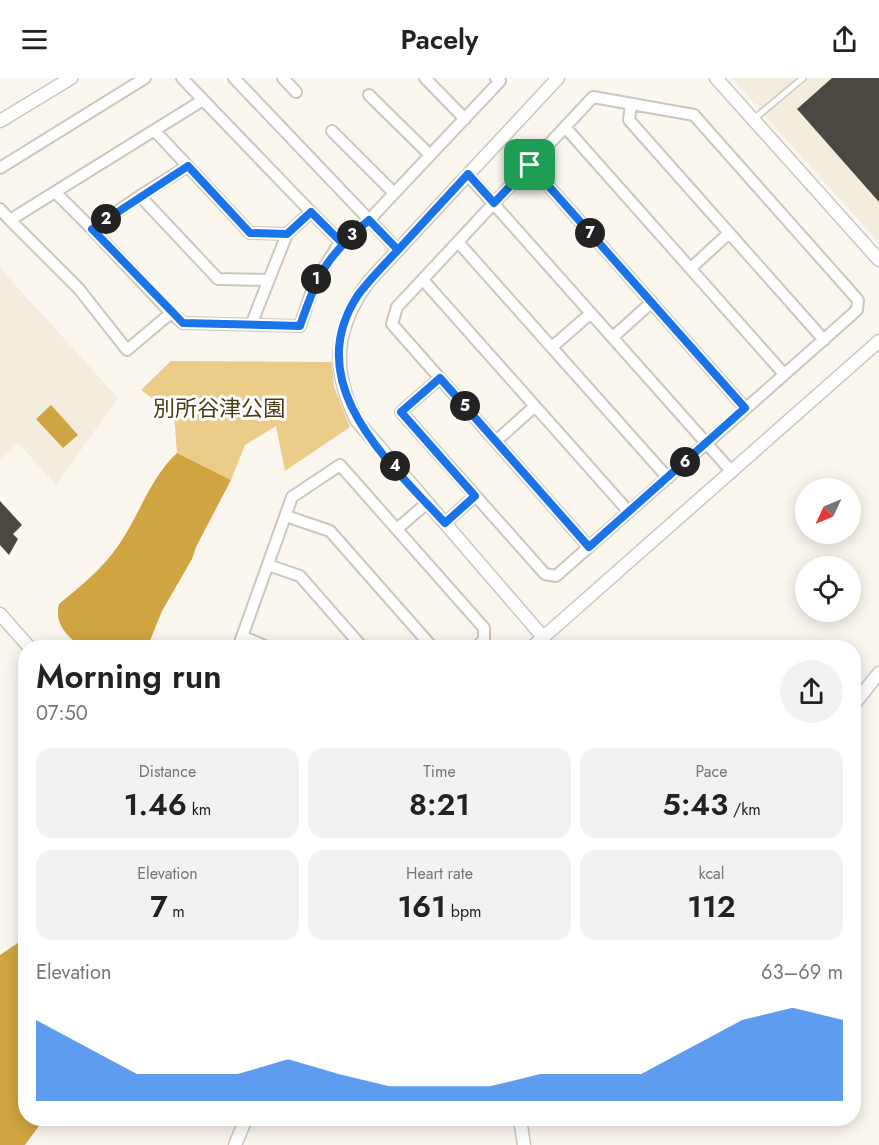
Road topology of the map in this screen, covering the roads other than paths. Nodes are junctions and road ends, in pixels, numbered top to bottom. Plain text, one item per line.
1 (71, 78) edge
2 (145, 78) edge
3 (182, 78) edge
4 (234, 78) edge
5 (283, 78) edge
6 (425, 78) edge
7 (496, 78) edge
8 (558, 78) edge
9 (716, 78) edge
10 (803, 78) edge
11 (296, 92) dead end
12 (369, 95) dead end
13 (203, 100) junction
14 (631, 104) junction
15 (465, 118) junction
16 (754, 119) junction
17 (0, 121) edge
18 (565, 128) junction
19 (155, 130) junction
20 (332, 131) dead end
21 (430, 155) junction
22 (530, 165) junction
23 (188, 166) junction
24 (0, 168) edge
25 (468, 174) junction
26 (56, 192) junction
27 (394, 194) junction
28 (140, 196) junction
29 (494, 203) junction
30 (0, 209) edge
31 (311, 212) junction
32 (10, 220) junction
33 (369, 220) junction
34 (92, 229) junction
35 (729, 233) junction
36 (287, 234) junction
37 (458, 242) junction
38 (342, 243) junction
39 (398, 250) junction
40 (879, 260) edge
41 (691, 268) junction
42 (269, 280) junction
43 (423, 280) junction
44 (652, 302) junction
45 (171, 313) junction
46 (591, 313) junction
47 (251, 325) junction
48 (613, 337) junction
49 (824, 339) junction
50 (879, 341) edge
51 (552, 347) junction
52 (784, 374) junction
53 (440, 378) junction
54 (535, 406) junction
55 (745, 408) junction
56 (496, 441) junction
57 (706, 443) junction
58 (732, 472) junction
59 (668, 478) junction
60 (475, 496) junction
61 (427, 503) junction
62 (629, 512) junction
63 (286, 516) junction
64 (445, 523) junction
65 (397, 530) junction
66 (589, 547) junction
67 (268, 565) junction
68 (0, 614) edge
69 (242, 636) junction
70 (543, 637) junction
71 (23, 640) edge
72 (241, 640) edge
73 (251, 640) edge
74 (356, 640) edge
75 (426, 640) edge
76 (484, 640) edge
77 (540, 640) edge
78 (879, 673) edge
79 (861, 695) edge
80 (243, 1126) edge
81 (521, 1126) edge
82 (235, 1145) edge
83 (524, 1145) edge

1 - 17 street
2 - 24 street
3 - 13 street
4 - 33 street
5 - 11 street
6 - 15 street
7 - 15 street
8 - 25 street
9 - 16 street
10 - 16 lane
12 - 21 street
13 - 19 street
13 - 31 street
14 - 18 street
14 - 35 street
14 - 49 street
15 - 21 street
16 - 40 street
18 - 22 street
18 - 41 street
19 - 23 street
19 - 26 street
20 - 27 street
21 - 27 street
22 - 29 street
22 - 44 street
23 - 28 street
23 - 36 street
25 - 29 street
25 - 39 street
26 - 32 street
26 - 34 street
27 - 33 street
28 - 34 street
28 - 42 street
29 - 37 street
29 - 46 street
30 - 32 street
31 - 36 street
31 - 38 street
32 - 45 street
33 - 38 street
33 - 39 street
34 - 45 street
35 - 41 street
35 - 49 street
36 - 42 street
37 - 43 street
37 - 51 street
38 - 47 street
39 - 61 street
41 - 52 street
42 - 47 street
43 - 53 street
43 - 54 street
44 - 48 street
44 - 55 street
45 - 47 street
46 - 48 street
46 - 51 street
48 - 57 street
49 - 52 street
50 - 58 street
51 - 59 street
52 - 55 street
53 - 56 street
53 - 60 street
54 - 56 street
54 - 62 street
55 - 57 street
56 - 66 street
57 - 58 street
57 - 59 street
58 - 70 street
59 - 62 street
60 - 64 street
60 - 66 street
61 - 64 street
61 - 65 street
62 - 66 street
63 - 65 street
63 - 67 street
63 - 75 street
64 - 70 street
65 - 76 street
67 - 69 street
67 - 74 street
68 - 71 street
69 - 72 street
69 - 73 street
70 - 77 street
78 - 79 street
80 - 82 street
81 - 83 street

